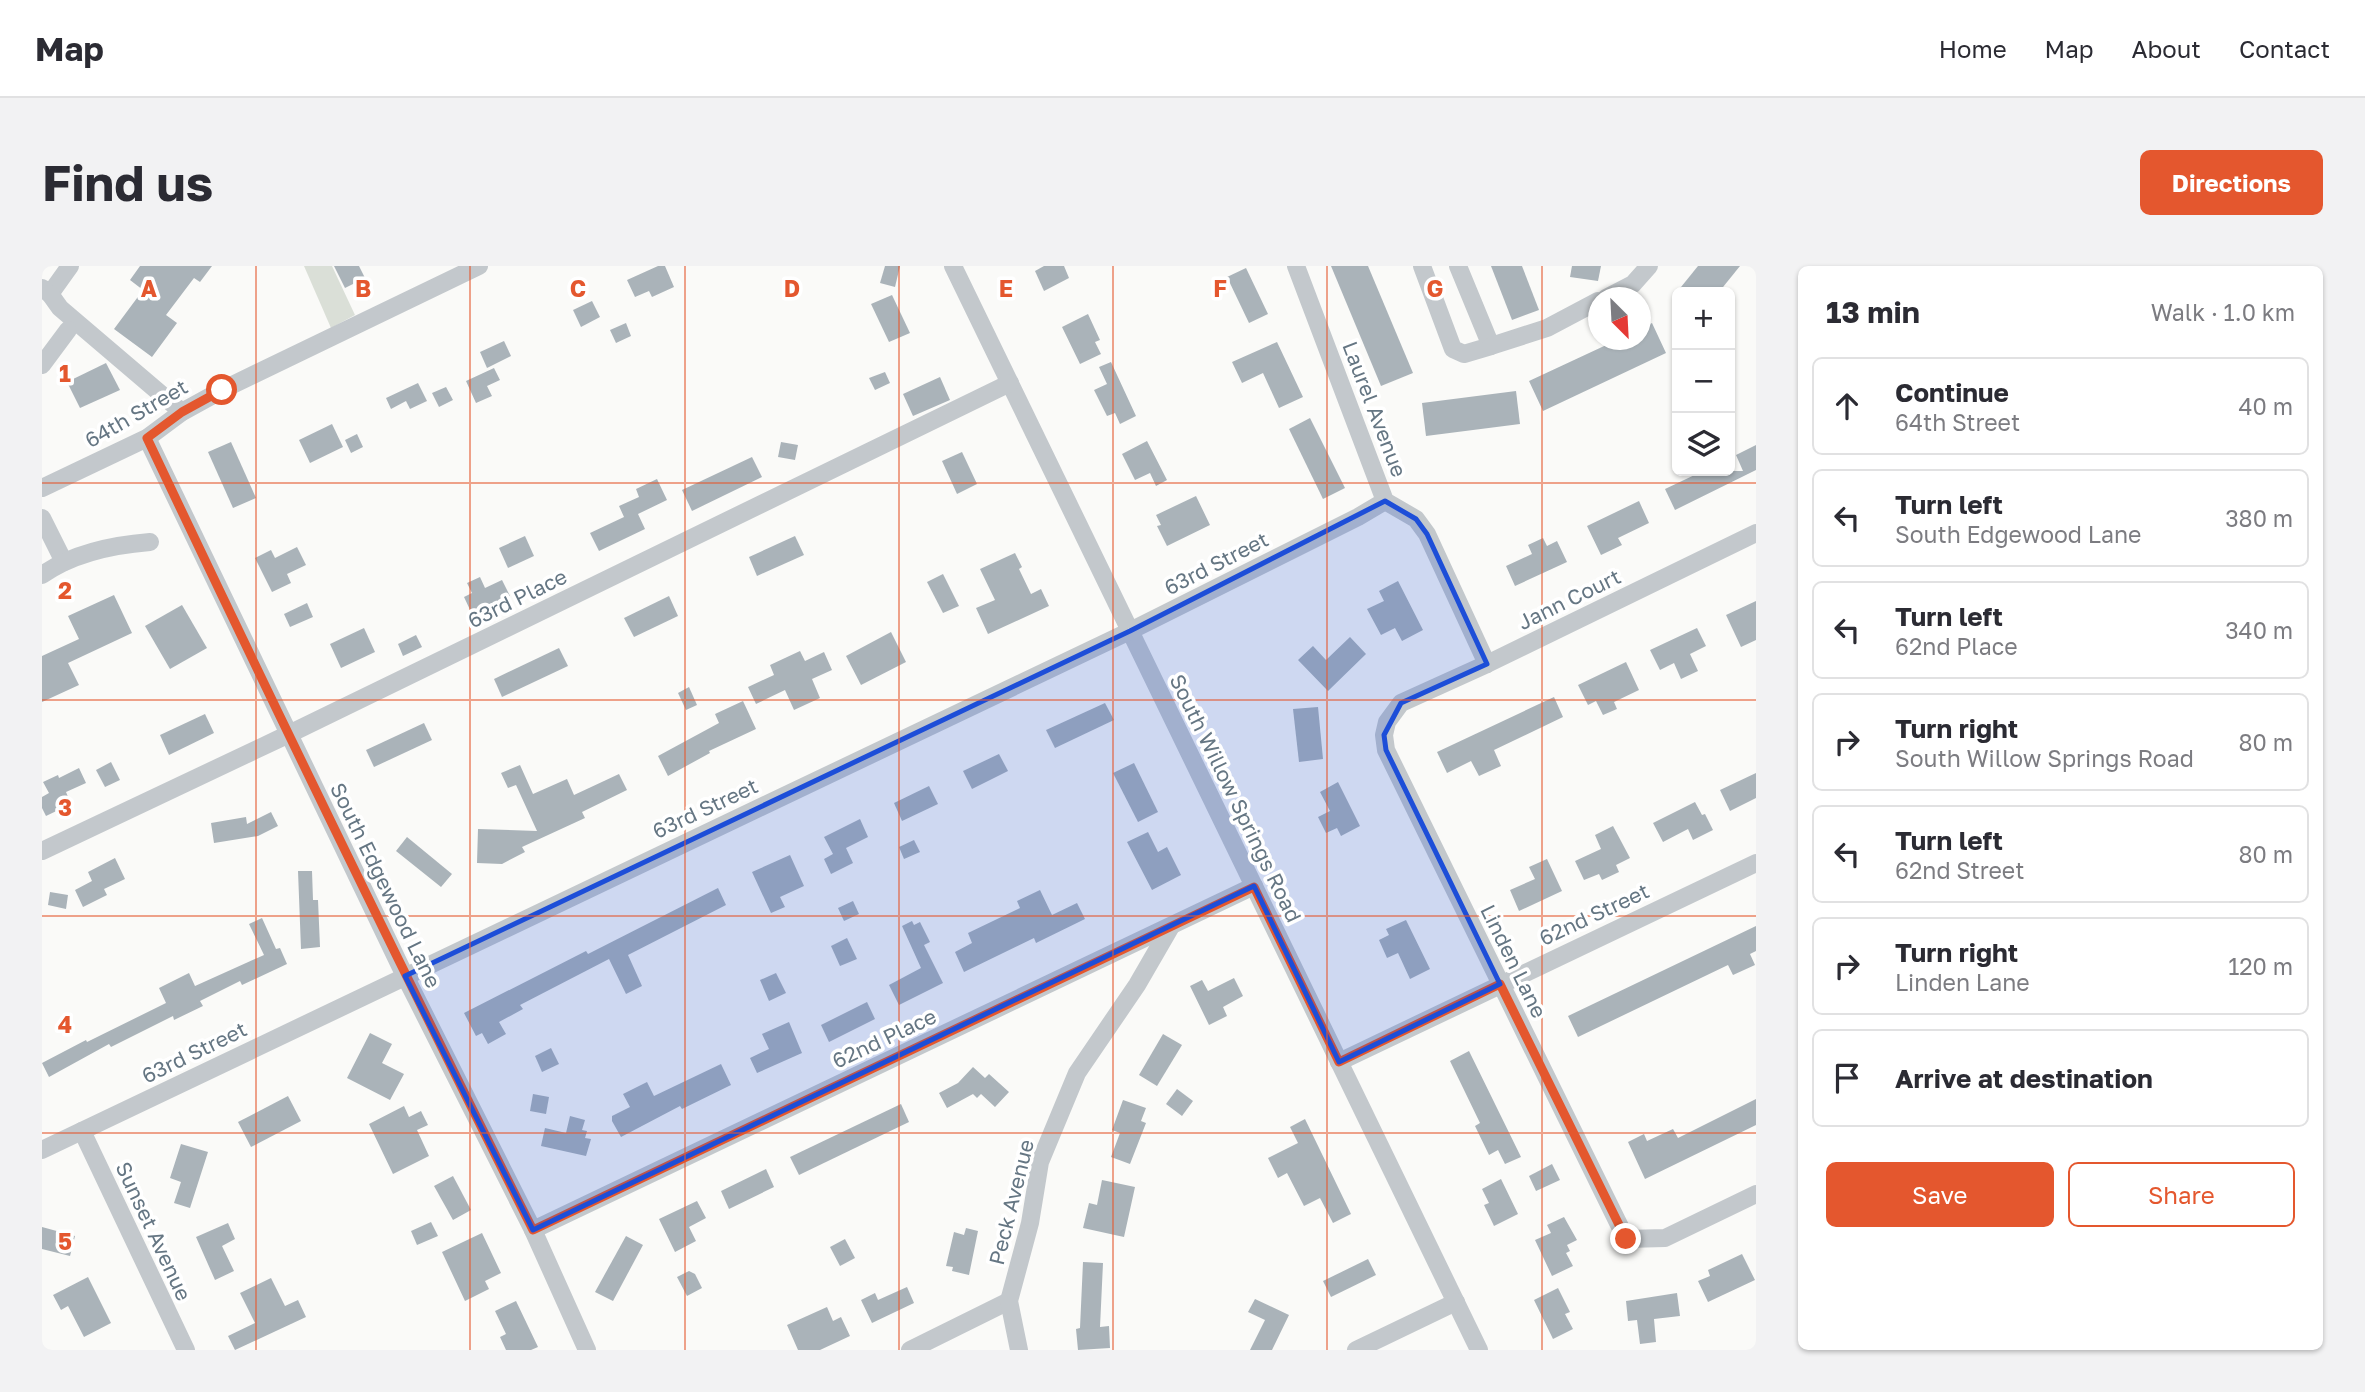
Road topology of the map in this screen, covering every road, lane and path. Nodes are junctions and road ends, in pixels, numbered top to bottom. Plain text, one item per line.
1 (70, 266) edge
2 (479, 266) edge
3 (953, 266) edge
4 (1296, 266) edge
5 (1422, 266) edge
6 (1458, 266) edge
7 (1649, 266) edge
8 (1627, 287) edge
9 (46, 291) edge
10 (1588, 307) edge
11 (68, 330) dead end
12 (1491, 346) junction
13 (42, 365) edge
14 (1010, 383) junction
15 (182, 412) junction
16 (147, 438) junction
17 (42, 488) edge
18 (1385, 501) junction
19 (42, 518) edge
20 (1756, 533) edge
21 (150, 542) dead end
22 (64, 562) junction
23 (42, 575) edge
24 (1130, 631) junction
25 (1487, 664) junction
26 (1401, 703) joint
27 (287, 735) junction
28 (42, 851) edge
29 (1756, 863) edge
30 (1254, 887) junction
31 (1170, 928) junction
32 (405, 976) junction
33 (1500, 984) junction
34 (1339, 1062) junction
35 (82, 1131) junction
36 (42, 1150) edge
37 (1756, 1194) edge
38 (533, 1230) junction
39 (1009, 1301) junction
40 (1455, 1302) junction
41 (186, 1350) edge
42 (587, 1350) edge
43 (910, 1350) edge
44 (1019, 1350) edge
45 (1356, 1350) edge
46 (1479, 1350) edge

1 - 9 street
2 - 15 street, 64th Street
3 - 14 street, South Willow Springs Road
4 - 18 street, Laurel Avenue
5 - 12 street
6 - 12 street
7 - 8 street
9 - 15 street
10 - 12 street
11 - 13 street
14 - 24 street, South Willow Springs Road
14 - 27 street, 63rd Place
15 - 16 street, 64th Street
16 - 17 street, 64th Street
16 - 27 street, South Edgewood Lane
18 - 24 street, 63rd Street
18 - 25 street, Laurel Avenue
19 - 22 street
20 - 25 street, Jann Court
21 - 22 street
22 - 23 street
24 - 30 street, South Willow Springs Road
24 - 32 street, 63rd Street
25 - 26 street, Jann Court
26 - 33 street, Linden Lane
27 - 28 street, 63rd Place
27 - 32 street, South Edgewood Lane
29 - 33 street, 62nd Street
30 - 31 street, 62nd Place
30 - 34 street, South Willow Springs Road
31 - 38 street, 62nd Place
31 - 39 street, Peck Avenue
32 - 35 street, 63rd Street
32 - 38 street, South Edgewood Lane
33 - 34 street, 62nd Street
33 - 37 street, Linden Lane
34 - 40 street, South Willow Springs Road
35 - 36 street, 63rd Street
35 - 41 street, Sunset Avenue
38 - 42 street, South Edgewood Lane
39 - 43 street
39 - 44 street, Peck Avenue
40 - 45 street
40 - 46 street, South Willow Springs Road

